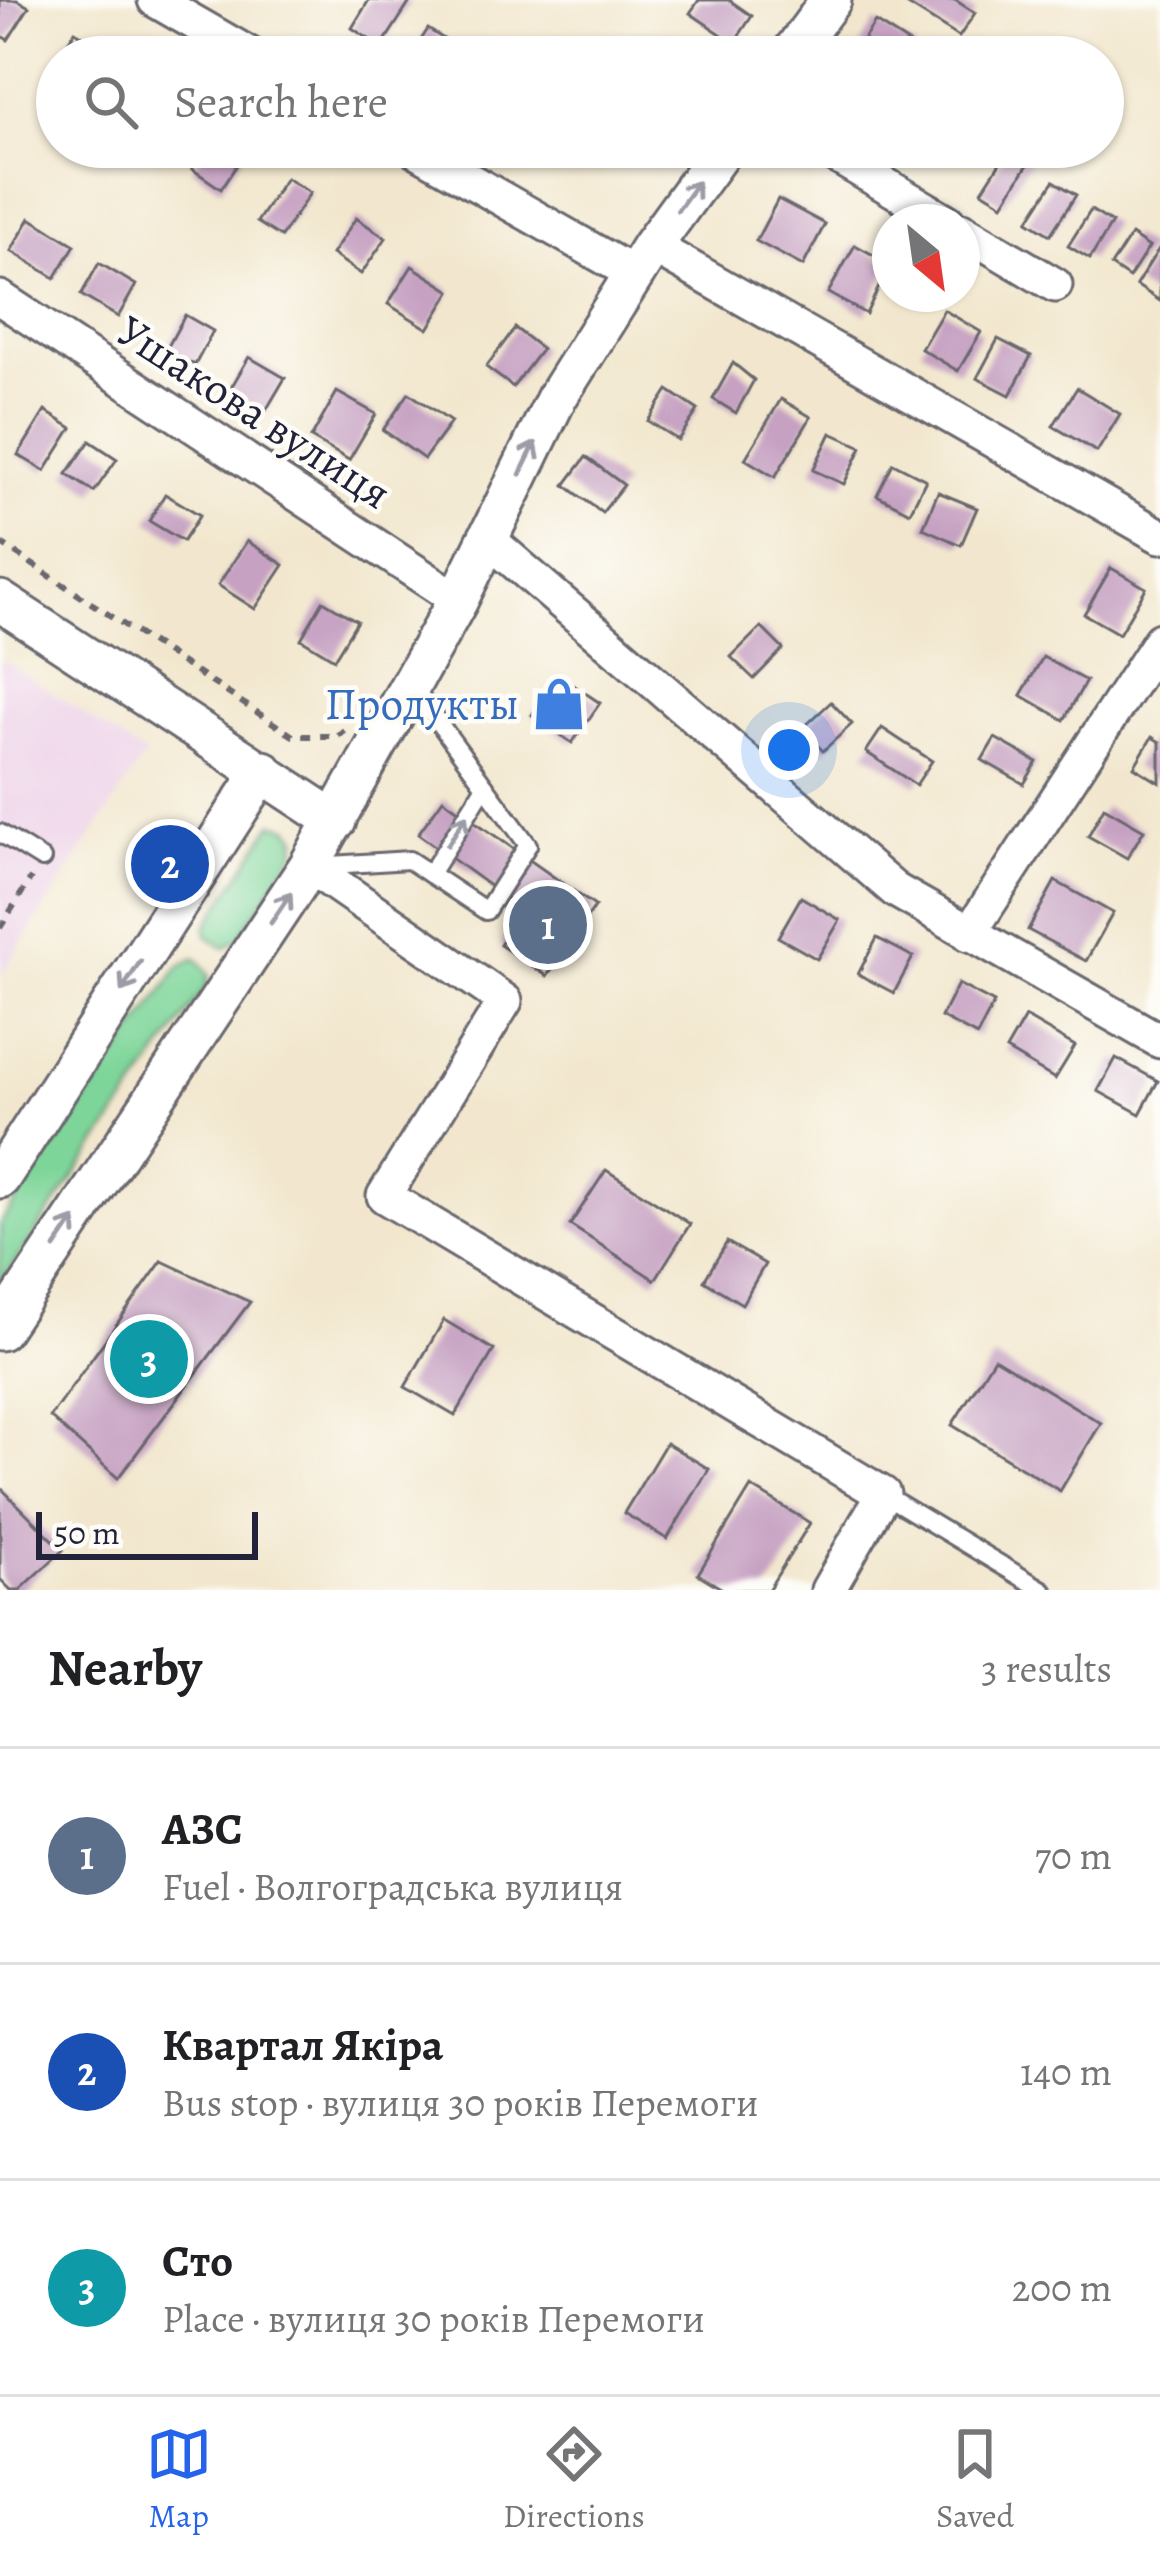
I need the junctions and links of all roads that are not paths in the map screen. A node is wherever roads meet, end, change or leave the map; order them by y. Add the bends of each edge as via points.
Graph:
1 (155, 0) edge
2 (831, 0) edge
3 (218, 36) edge
4 (804, 36) edge
5 (454, 168) edge
6 (709, 168) edge
7 (857, 168) edge
8 (918, 204) edge
9 (980, 241) edge
10 (643, 260) junction
11 (1054, 285) dead end
12 (0, 298) edge
13 (1160, 536) edge
14 (488, 539) junction
15 (458, 600) junction
16 (0, 601) edge
17 (1160, 640) edge
18 (411, 686) junction
19 (263, 771) junction
20 (485, 786) junction
21 (336, 821) junction
22 (0, 832) edge
23 (42, 860) road end
24 (309, 866) junction
25 (430, 874) junction
26 (969, 934) junction
27 (1160, 1041) edge
28 (0, 1178) edge
29 (0, 1330) edge
30 (883, 1494) junction
31 (828, 1590) edge
32 (1043, 1590) edge

1 - 3 street
2 - 4 street
5 - 10 street
10 -> 6 street
7 - 8 street
9 - 11 street
10 - 13 street
14 -> 10 street via 557,397
12 - 15 street, Ушакова вулиця
14 - 15 street
14 - 26 street via 895,890
15 - 18 street
16 - 19 street
17 - 26 street
18 - 20 lane
18 - 21 street
19 - 21 street
19 -> 28 street
25 -> 20 lane
20 - 25 lane via 528,844 486,911
21 - 24 street
22 - 23 lane
24 - 25 lane via 409,860
29 -> 24 street
24 - 30 street via 505,1001 384,1196
26 - 27 street
30 - 31 street
30 - 32 lane

